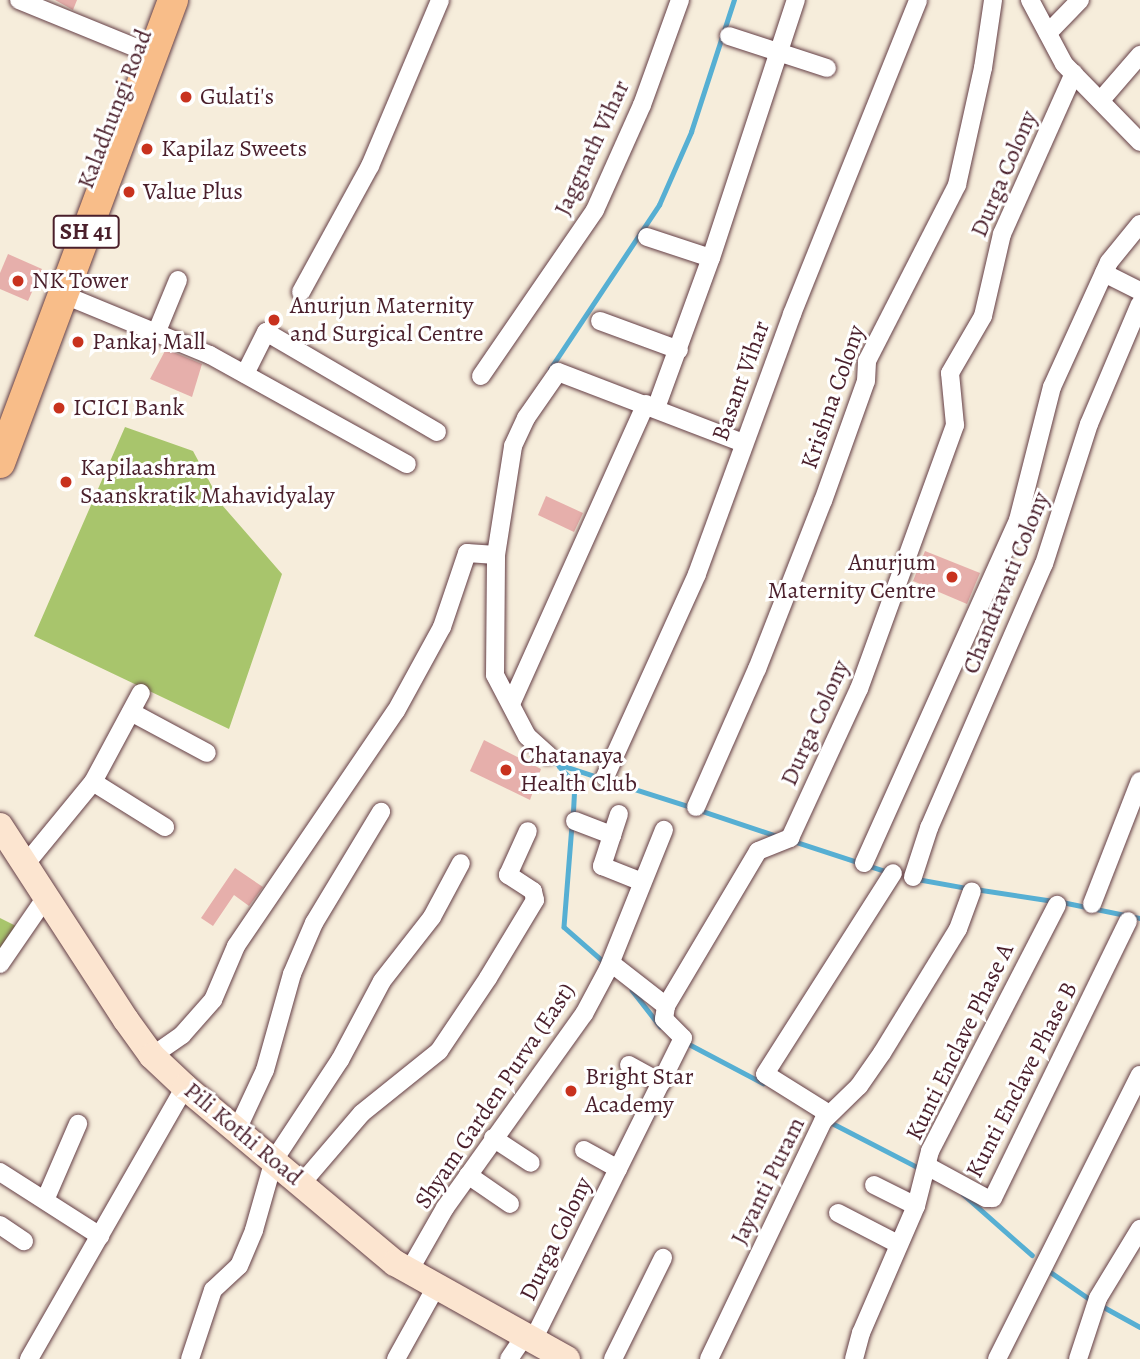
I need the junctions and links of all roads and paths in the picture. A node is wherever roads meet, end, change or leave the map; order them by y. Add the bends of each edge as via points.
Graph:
1 (19, 0) edge
2 (156, 0) edge
3 (173, 0) edge
4 (440, 0) edge
5 (680, 0) edge
6 (796, 0) edge
7 (918, 0) edge
8 (993, 0) edge
9 (1030, 0) edge
10 (1080, 0) edge
11 (1048, 33) junction
12 (729, 36) dead end
13 (146, 52) junction
14 (777, 53) junction
15 (1140, 55) edge
16 (827, 68) dead end
17 (1074, 73) junction
18 (1101, 100) junction
19 (1140, 142) edge
20 (1140, 224) edge
21 (647, 237) dead end
22 (711, 258) junction
23 (1104, 273) junction
24 (178, 280) dead end
25 (60, 283) junction
26 (1140, 291) edge
27 (301, 292) dead end
28 (1140, 304) edge
29 (600, 321) dead end
30 (157, 331) junction
31 (679, 351) junction
32 (245, 374) junction
33 (481, 376) dead end
34 (651, 406) junction
35 (0, 414) edge
36 (437, 432) dead end
37 (743, 443) junction
38 (1, 456) edge
39 (407, 464) dead end
40 (496, 555) junction
41 (141, 693) dead end
42 (511, 704) junction
43 (131, 712) junction
44 (207, 753) dead end
45 (548, 755) dead end
46 (605, 777) dead end
47 (1140, 781) edge
48 (93, 782) junction
49 (696, 807) dead end
50 (381, 812) dead end
51 (619, 814) dead end
52 (576, 821) dead end
53 (0, 826) edge
54 (165, 827) dead end
55 (664, 830) dead end
56 (527, 831) dead end
57 (612, 835) junction
58 (461, 863) dead end
59 (864, 863) dead end
60 (24, 866) junction
61 (893, 873) dead end
62 (913, 877) dead end
63 (642, 881) junction
64 (972, 891) dead end
65 (46, 897) junction
66 (1092, 904) dead end
67 (1057, 905) dead end
68 (1128, 921) dead end
69 (611, 962) junction
70 (0, 964) edge
71 (666, 1006) junction
72 (152, 1055) junction
73 (629, 1065) dead end
74 (1140, 1075) edge
75 (661, 1083) junction
76 (185, 1087) junction
77 (829, 1114) junction
78 (78, 1124) dead end
79 (237, 1130) junction
80 (493, 1138) junction
81 (584, 1150) dead end
82 (274, 1160) junction
83 (531, 1163) dead end
84 (927, 1166) junction
85 (618, 1169) junction
86 (0, 1172) edge
87 (468, 1175) junction
88 (302, 1183) junction
89 (874, 1185) dead end
90 (46, 1198) junction
91 (510, 1204) dead end
92 (916, 1206) junction
93 (838, 1213) dead end
94 (0, 1225) edge
95 (1140, 1229) edge
96 (100, 1236) junction
97 (24, 1241) dead end
98 (898, 1244) junction
99 (663, 1258) dead end
100 (409, 1271) junction
101 (437, 1285) junction
102 (530, 1336) junction
103 (29, 1359) edge
104 (190, 1359) edge
105 (396, 1359) edge
106 (509, 1359) edge
107 (567, 1359) edge
108 (612, 1359) edge
109 (709, 1359) edge
110 (854, 1359) edge
111 (997, 1359) edge
112 (1078, 1359) edge

1 - 13 street
2 - 13 main road, Kaladhungi Road / SH 41
3 - 13 main road, Kaladhungi Road / SH 41
4 - 27 street via 370,166
5 - 33 street, Jaggnath Vihar via 642,105 595,210
6 - 14 street
7 - 37 street, Basant Vihar via 873,103
8 - 49 street, Krishna Colony via 957,185 867,361 866,382 823,501
9 - 11 street
10 - 11 street
11 - 17 street
12 - 14 street
13 - 25 main road, Kaladhungi Road / SH 41
14 - 16 street
14 - 22 street
15 - 18 street
17 - 18 street
17 - 71 street, Durga Colony via 1002,234 983,316 950,373 955,425 859,689 790,838 758,851
18 - 19 street
20 - 23 street
21 - 22 street
22 - 31 street
23 - 26 street
23 - 59 street via 1052,387 1018,520
24 - 30 street
25 - 30 street
25 - 35 main road, Kaladhungi Road / SH 41
25 - 38 main road, Kaladhungi Road / SH 41
28 - 62 street, Chandravati Colony via 1102,388 1044,564 929,828
29 - 31 street
30 - 32 street
31 - 34 street
32 - 36 street via 267,331
32 - 39 street
34 - 37 street
34 - 40 street via 558,372 513,446
34 - 42 street
37 - 46 street, Basant Vihar via 697,574
40 - 42 street via 495,675
40 - 72 street via 467,553 442,627 396,711 236,946 213,1000 182,1035
41 - 43 street
42 - 45 street via 527,736
43 - 44 street
43 - 48 street
47 - 66 street
48 - 54 street
48 - 60 street
50 - 79 street via 314,923 292,974 265,1070
51 - 57 street
52 - 57 street
53 - 60 street, Pili Kothi Road
55 - 63 street, Shyam Garden Purva (East)
56 - 88 street via 508,875 533,891 535,900 488,978 439,1051 362,1113
57 - 63 street via 602,866
58 - 82 street via 432,917 382,981 340,1060
60 - 65 street, Pili Kothi Road
61 - 77 street via 765,1074
63 - 69 street, Shyam Garden Purva (East)
64 - 77 street, Jayanti Puram via 958,929 882,1053 859,1086
65 - 70 street
65 - 72 street, Pili Kothi Road
67 - 84 street, Kunti Enclave Phase A
68 - 84 street, Kunti Enclave Phase B via 993,1198
69 - 71 street
69 - 80 street, Shyam Garden Purva (East) via 584,1014
71 - 75 street, Durga Colony via 664,1019 683,1038
72 - 76 street, Pili Kothi Road
73 - 75 street
74 - 111 street
75 - 85 street, Durga Colony
76 - 79 street, Pili Kothi Road
76 - 96 street
77 - 109 street, Jayanti Puram
78 - 90 street
79 - 82 street, Pili Kothi Road
80 - 83 street
80 - 87 street, Shyam Garden Purva (East)
81 - 85 street
82 - 88 street, Pili Kothi Road
82 - 104 street via 239,1266 213,1290
84 - 92 street, Kunti Enclave Phase A
85 - 102 street, Durga Colony
86 - 90 street
87 - 91 street
87 - 100 street, Shyam Garden Purva (East)
88 - 100 street, Pili Kothi Road
89 - 92 street
90 - 96 street
92 - 98 street, Kunti Enclave Phase A
93 - 98 street
94 - 97 street
95 - 112 street via 1098,1298
96 - 103 street
98 - 110 street, Kunti Enclave Phase A
99 - 108 street
100 - 101 street, Pili Kothi Road
101 - 102 street, Pili Kothi Road
101 - 105 street
102 - 106 street, Durga Colony
102 - 107 street, Pili Kothi Road

